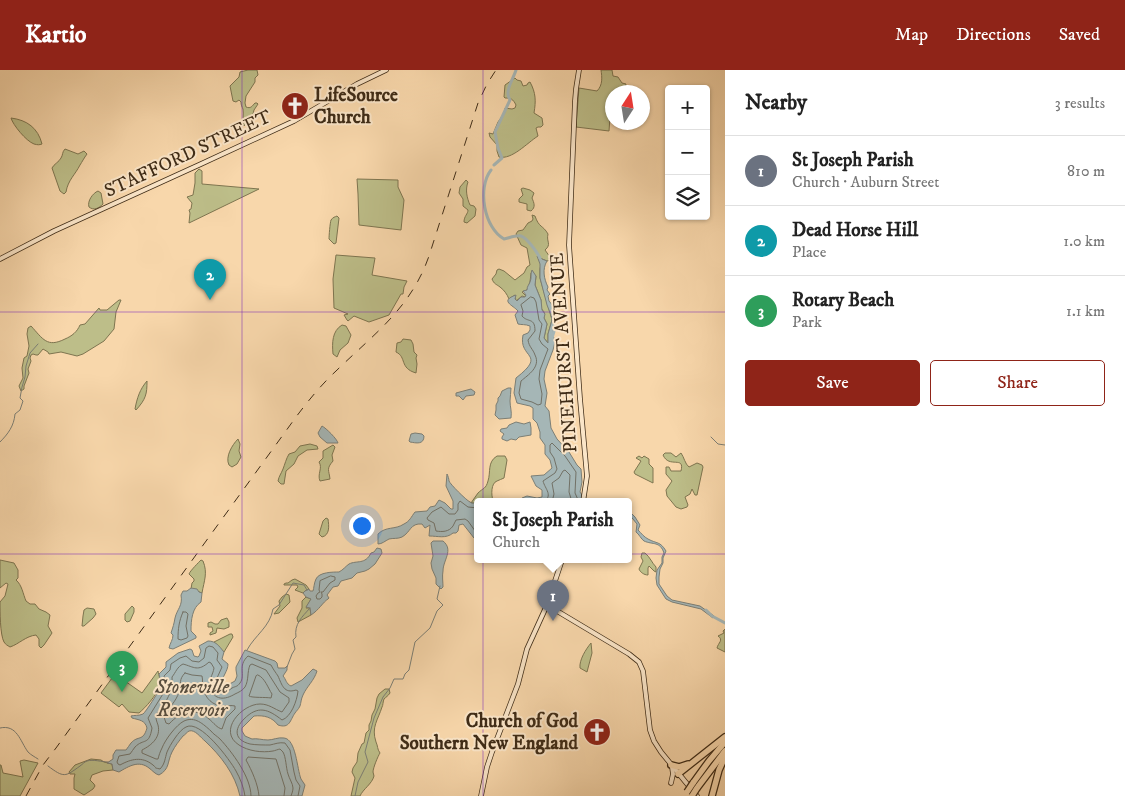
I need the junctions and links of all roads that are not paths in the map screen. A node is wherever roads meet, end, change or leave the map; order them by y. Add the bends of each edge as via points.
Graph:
1 (386, 70) edge
2 (579, 70) edge
3 (0, 260) edge
4 (584, 498) edge
5 (561, 563) edge
6 (547, 606) junction
7 (725, 737) edge
8 (725, 742) edge
9 (725, 751) edge
10 (725, 757) edge
11 (696, 760) junction
12 (671, 765) junction
13 (678, 774) junction
14 (671, 783) dead end
15 (695, 786) junction
16 (688, 795) edge
17 (481, 796) edge
18 (697, 796) edge
19 (710, 796) edge

1 - 3 main road, STAFFORD STREET via 294,121 56,230
2 - 4 main road, PINEHURST AVENUE via 572,106 569,245 587,481
5 - 6 main road
6 - 12 main road via 639,662 644,676 650,733
6 - 17 main road via 526,649 518,684 487,767
7 - 11 highway
8 - 15 highway via 709,761
9 - 15 highway
10 - 19 highway
11 - 12 highway via 682,767
11 - 13 highway
12 - 13 main road
12 - 14 main road
13 - 18 main road
15 - 16 highway, bridge

